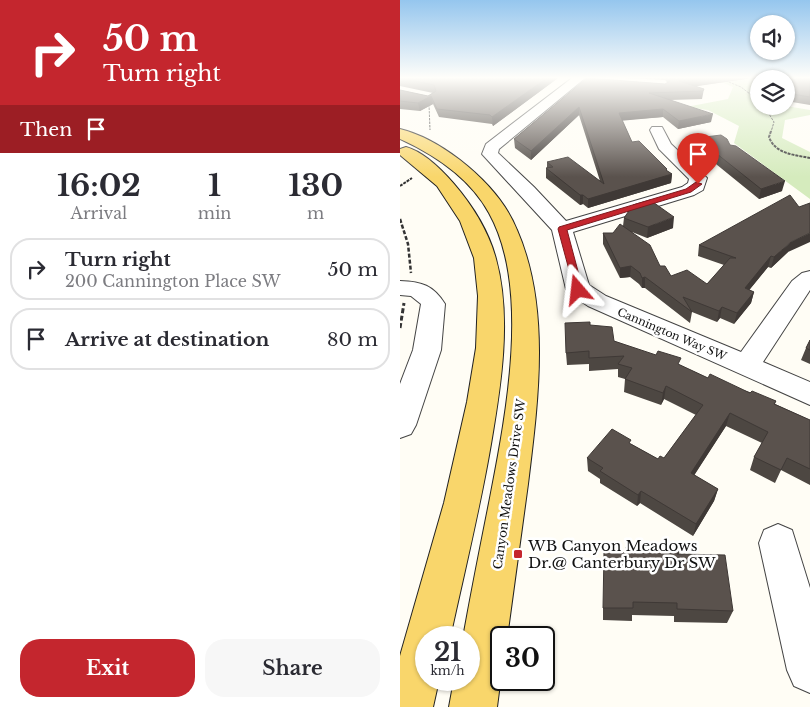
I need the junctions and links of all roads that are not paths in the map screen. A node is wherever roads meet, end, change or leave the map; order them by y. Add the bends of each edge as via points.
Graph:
1 (540, 111) edge
2 (657, 130) dead end
3 (400, 133) edge
4 (400, 149) edge
5 (562, 229) junction
6 (810, 278) edge
7 (405, 287) edge
8 (746, 366) junction
9 (810, 394) edge
10 (400, 425) edge
11 (778, 543) dead end
12 (431, 626) edge
13 (810, 670) edge
14 (415, 687) edge
15 (410, 707) edge
16 (473, 707) edge

1 - 5 street, Cannington Way SW via 490,150 491,156
2 - 5 street via 664,146 698,178 697,186
3 - 16 main road, Canyon Meadows Drive SW via 436,150 458,166 493,204 507,228 522,286 522,404
4 - 12 main road via 426,165 459,200 484,252 490,287 491,334 486,393 460,516
5 - 8 street, Cannington Way SW via 576,287 582,293
6 - 8 street via 800,286
7 - 10 street via 417,289 433,304 427,350
8 - 9 street, Cannington Way SW
11 - 13 street
14 - 15 main road

